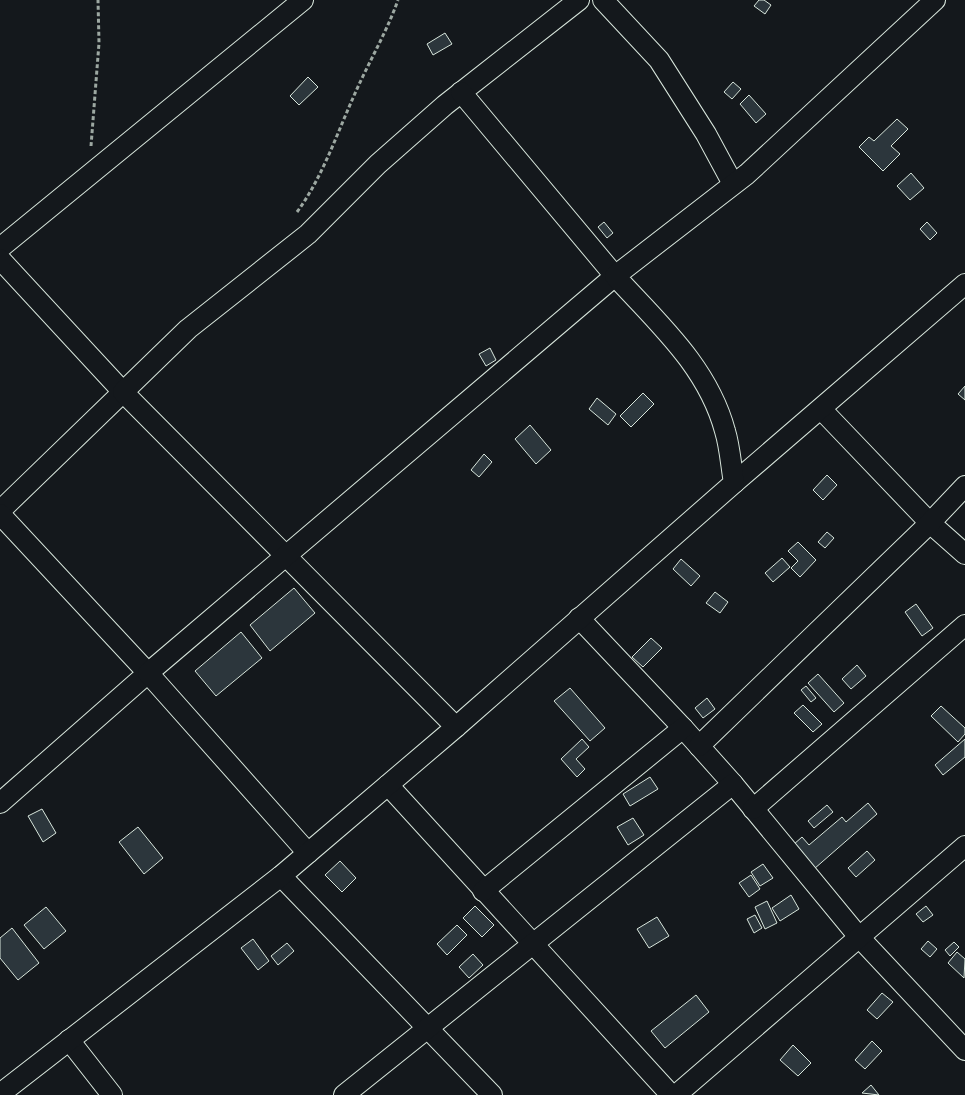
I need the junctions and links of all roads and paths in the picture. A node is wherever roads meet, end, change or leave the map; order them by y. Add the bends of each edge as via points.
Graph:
1 (98, 0) edge
2 (303, 0) edge
3 (398, 0) edge
4 (579, 0) edge
5 (603, 0) edge
6 (935, 0) edge
7 (461, 92) junction
8 (88, 175) junction
9 (733, 184) junction
10 (295, 215) dead end
11 (0, 248) edge
12 (0, 259) edge
13 (615, 276) junction
14 (965, 284) edge
15 (123, 392) junction
16 (821, 409) junction
17 (734, 484) junction
18 (965, 486) edge
19 (0, 512) edge
20 (930, 524) junction
21 (965, 554) edge
22 (286, 556) junction
23 (579, 618) junction
24 (965, 625) edge
25 (148, 673) junction
26 (456, 727) junction
27 (683, 728) junction
28 (699, 746) junction
29 (733, 784) junction
30 (388, 785) junction
31 (0, 803) edge
32 (753, 809) junction
33 (965, 846) edge
34 (308, 853) junction
35 (280, 876) junction
36 (483, 891) junction
37 (859, 937) junction
38 (532, 945) junction
39 (427, 1026) junction
40 (69, 1040) junction
41 (965, 1050) edge
42 (0, 1094) edge
43 (112, 1095) edge
44 (344, 1095) edge
45 (492, 1095) edge
46 (671, 1095) edge
47 (676, 1095) edge

1 - 8 path via 100,43
2 - 8 street
3 - 10 path via 328,156
4 - 7 street
5 - 9 street via 664,67
6 - 9 street
7 - 13 street
7 - 15 street via 378,164 308,234 266,264 188,329
8 - 11 street
9 - 13 street
12 - 15 street
13 - 17 street via 683,350 709,390 725,430
13 - 22 street
14 - 16 street
15 - 19 street
15 - 22 street
16 - 17 street
16 - 20 street
17 - 23 street
18 - 20 street
19 - 25 street
20 - 21 street
20 - 28 street
22 - 25 street
22 - 26 street
23 - 26 street
23 - 27 street
24 - 32 street
25 - 31 street
25 - 34 street
26 - 30 street
27 - 28 street
27 - 36 street
28 - 29 street
29 - 32 street
29 - 38 street
30 - 34 street
30 - 36 street
32 - 37 street
33 - 37 street
34 - 35 street
35 - 39 street
35 - 40 street
36 - 38 street
37 - 41 street
37 - 47 street
38 - 39 street
38 - 46 street
39 - 44 street
39 - 45 street
40 - 42 street
40 - 43 street

